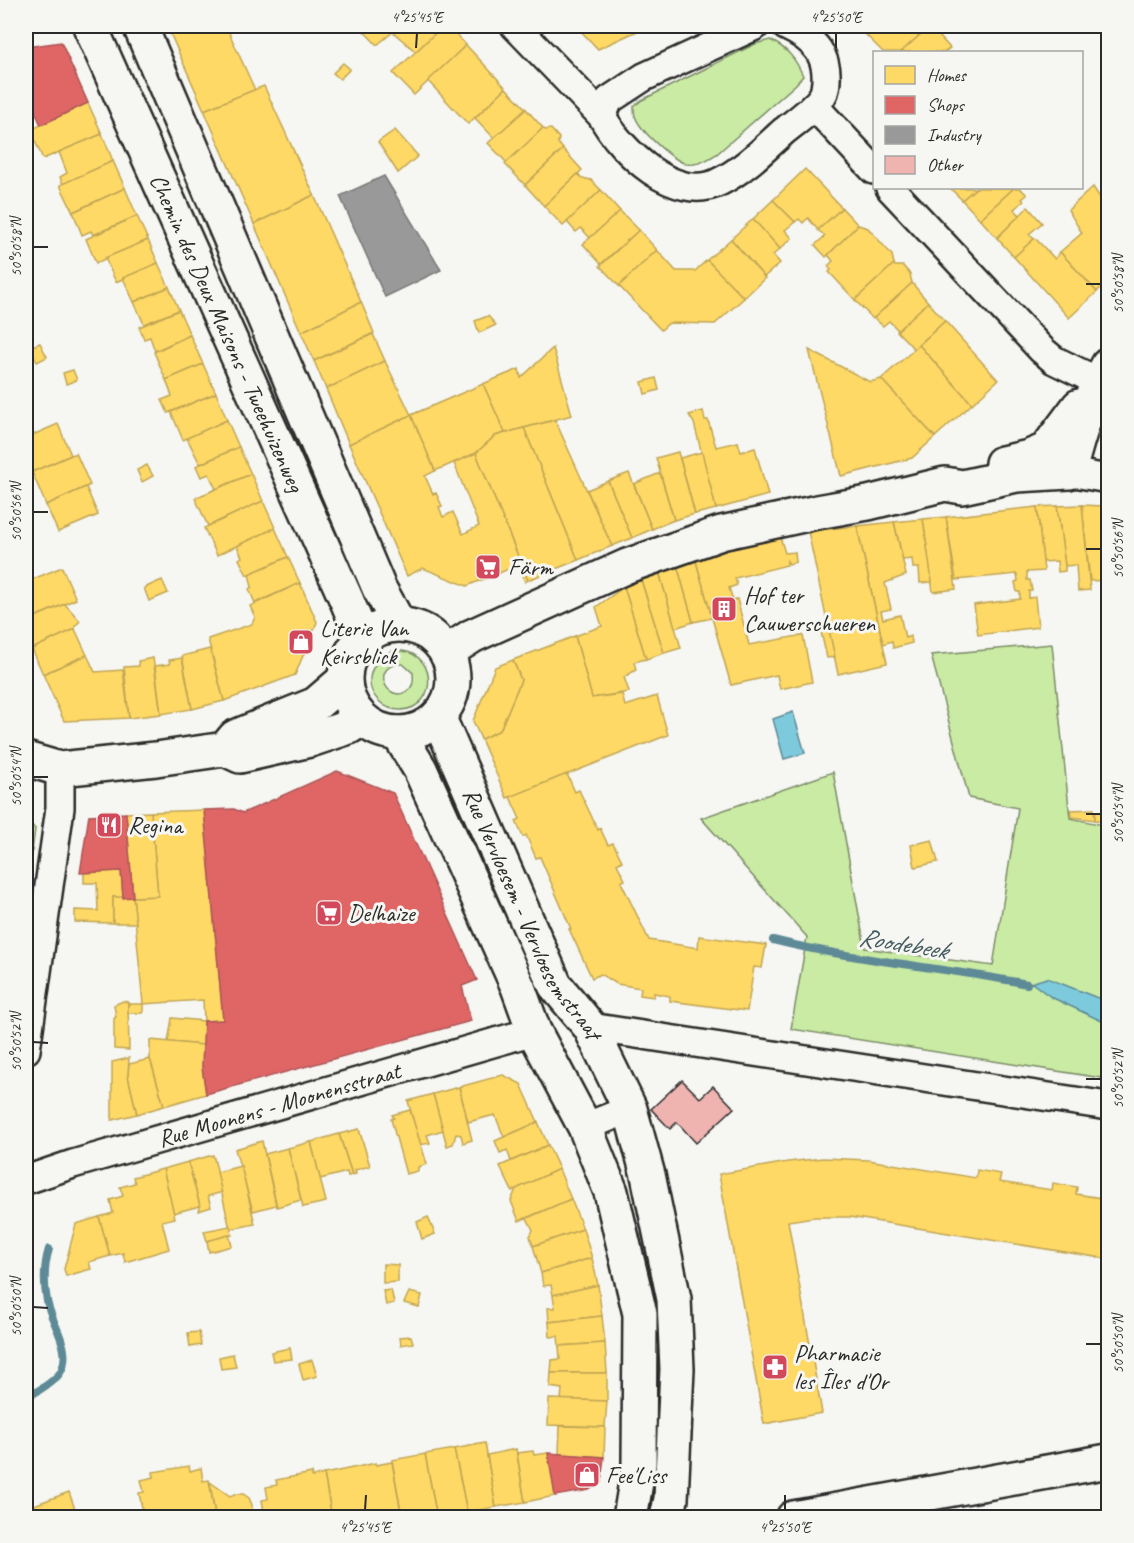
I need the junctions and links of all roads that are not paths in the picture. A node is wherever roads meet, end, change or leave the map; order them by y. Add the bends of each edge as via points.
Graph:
1 (90, 26) edge
2 (140, 26) edge
3 (515, 26) edge
4 (755, 26) edge
5 (786, 26) edge
6 (814, 106) junction
7 (602, 116) junction
8 (873, 169) edge
9 (891, 189) edge
10 (1104, 374) edge
11 (1069, 472) junction
12 (1108, 479) edge
13 (945, 484) junction
14 (399, 624) junction
15 (361, 640) junction
16 (448, 656) junction
17 (345, 680) junction
18 (438, 716) junction
19 (362, 719) junction
20 (398, 733) junction
21 (225, 750) junction
22 (26, 759) edge
23 (60, 769) junction
24 (26, 782) edge
25 (590, 1026) junction
26 (534, 1031) junction
27 (26, 1050) edge
28 (1108, 1106) edge
29 (630, 1110) junction
30 (585, 1126) junction
31 (26, 1180) edge
32 (1108, 1461) edge
33 (630, 1518) edge
34 (668, 1518) edge
35 (792, 1518) edge

1 - 15 street, Chemin des Deux Maisons - Tweehuizenweg
2 - 14 street, Chemin des Deux Maisons - Tweehuizenweg via 379,588
3 - 7 street
4 - 7 street via 644,77 609,100
5 - 6 street via 805,35 821,51 825,92
6 - 7 street via 718,183 693,187 669,181 642,164 609,130
6 - 8 street
9 - 10 street via 1041,350 1054,360
10 - 11 street via 1082,425
10 - 13 street via 1046,450 1029,458 958,473
11 - 12 street
11 - 13 street via 1017,475 962,487
13 - 16 street via 721,533 627,566 472,636
14 - 15 street via 377,629
14 - 16 street via 428,633
15 - 17 street via 349,658
16 - 18 street via 453,683
17 - 19 street via 350,701
17 - 21 street via 316,704 235,737
18 - 20 street via 423,727
18 - 25 street, Rue Vervloesem - Vervloesemstraat via 555,985
19 - 20 street via 379,729
19 - 21 street via 310,740 240,756
20 - 26 street, Rue Vervloesem - Vervloesemstraat via 420,769
21 - 23 street
22 - 23 street
23 - 24 street via 36,782
23 - 27 street via 60,808
25 - 28 street
25 - 29 street, Rue Vervloesem - Vervloesemstraat
26 - 30 street, Rue Vervloesem - Vervloesemstraat
26 - 31 street, Rue Moonens - Moonensstraat
29 - 30 street
29 - 34 street, Rue Vervloesem - Vervloesemstraat via 674,1299 677,1369
30 - 33 street, Rue Vervloesem - Vervloesemstraat via 611,1192 640,1314 639,1464
32 - 35 street

